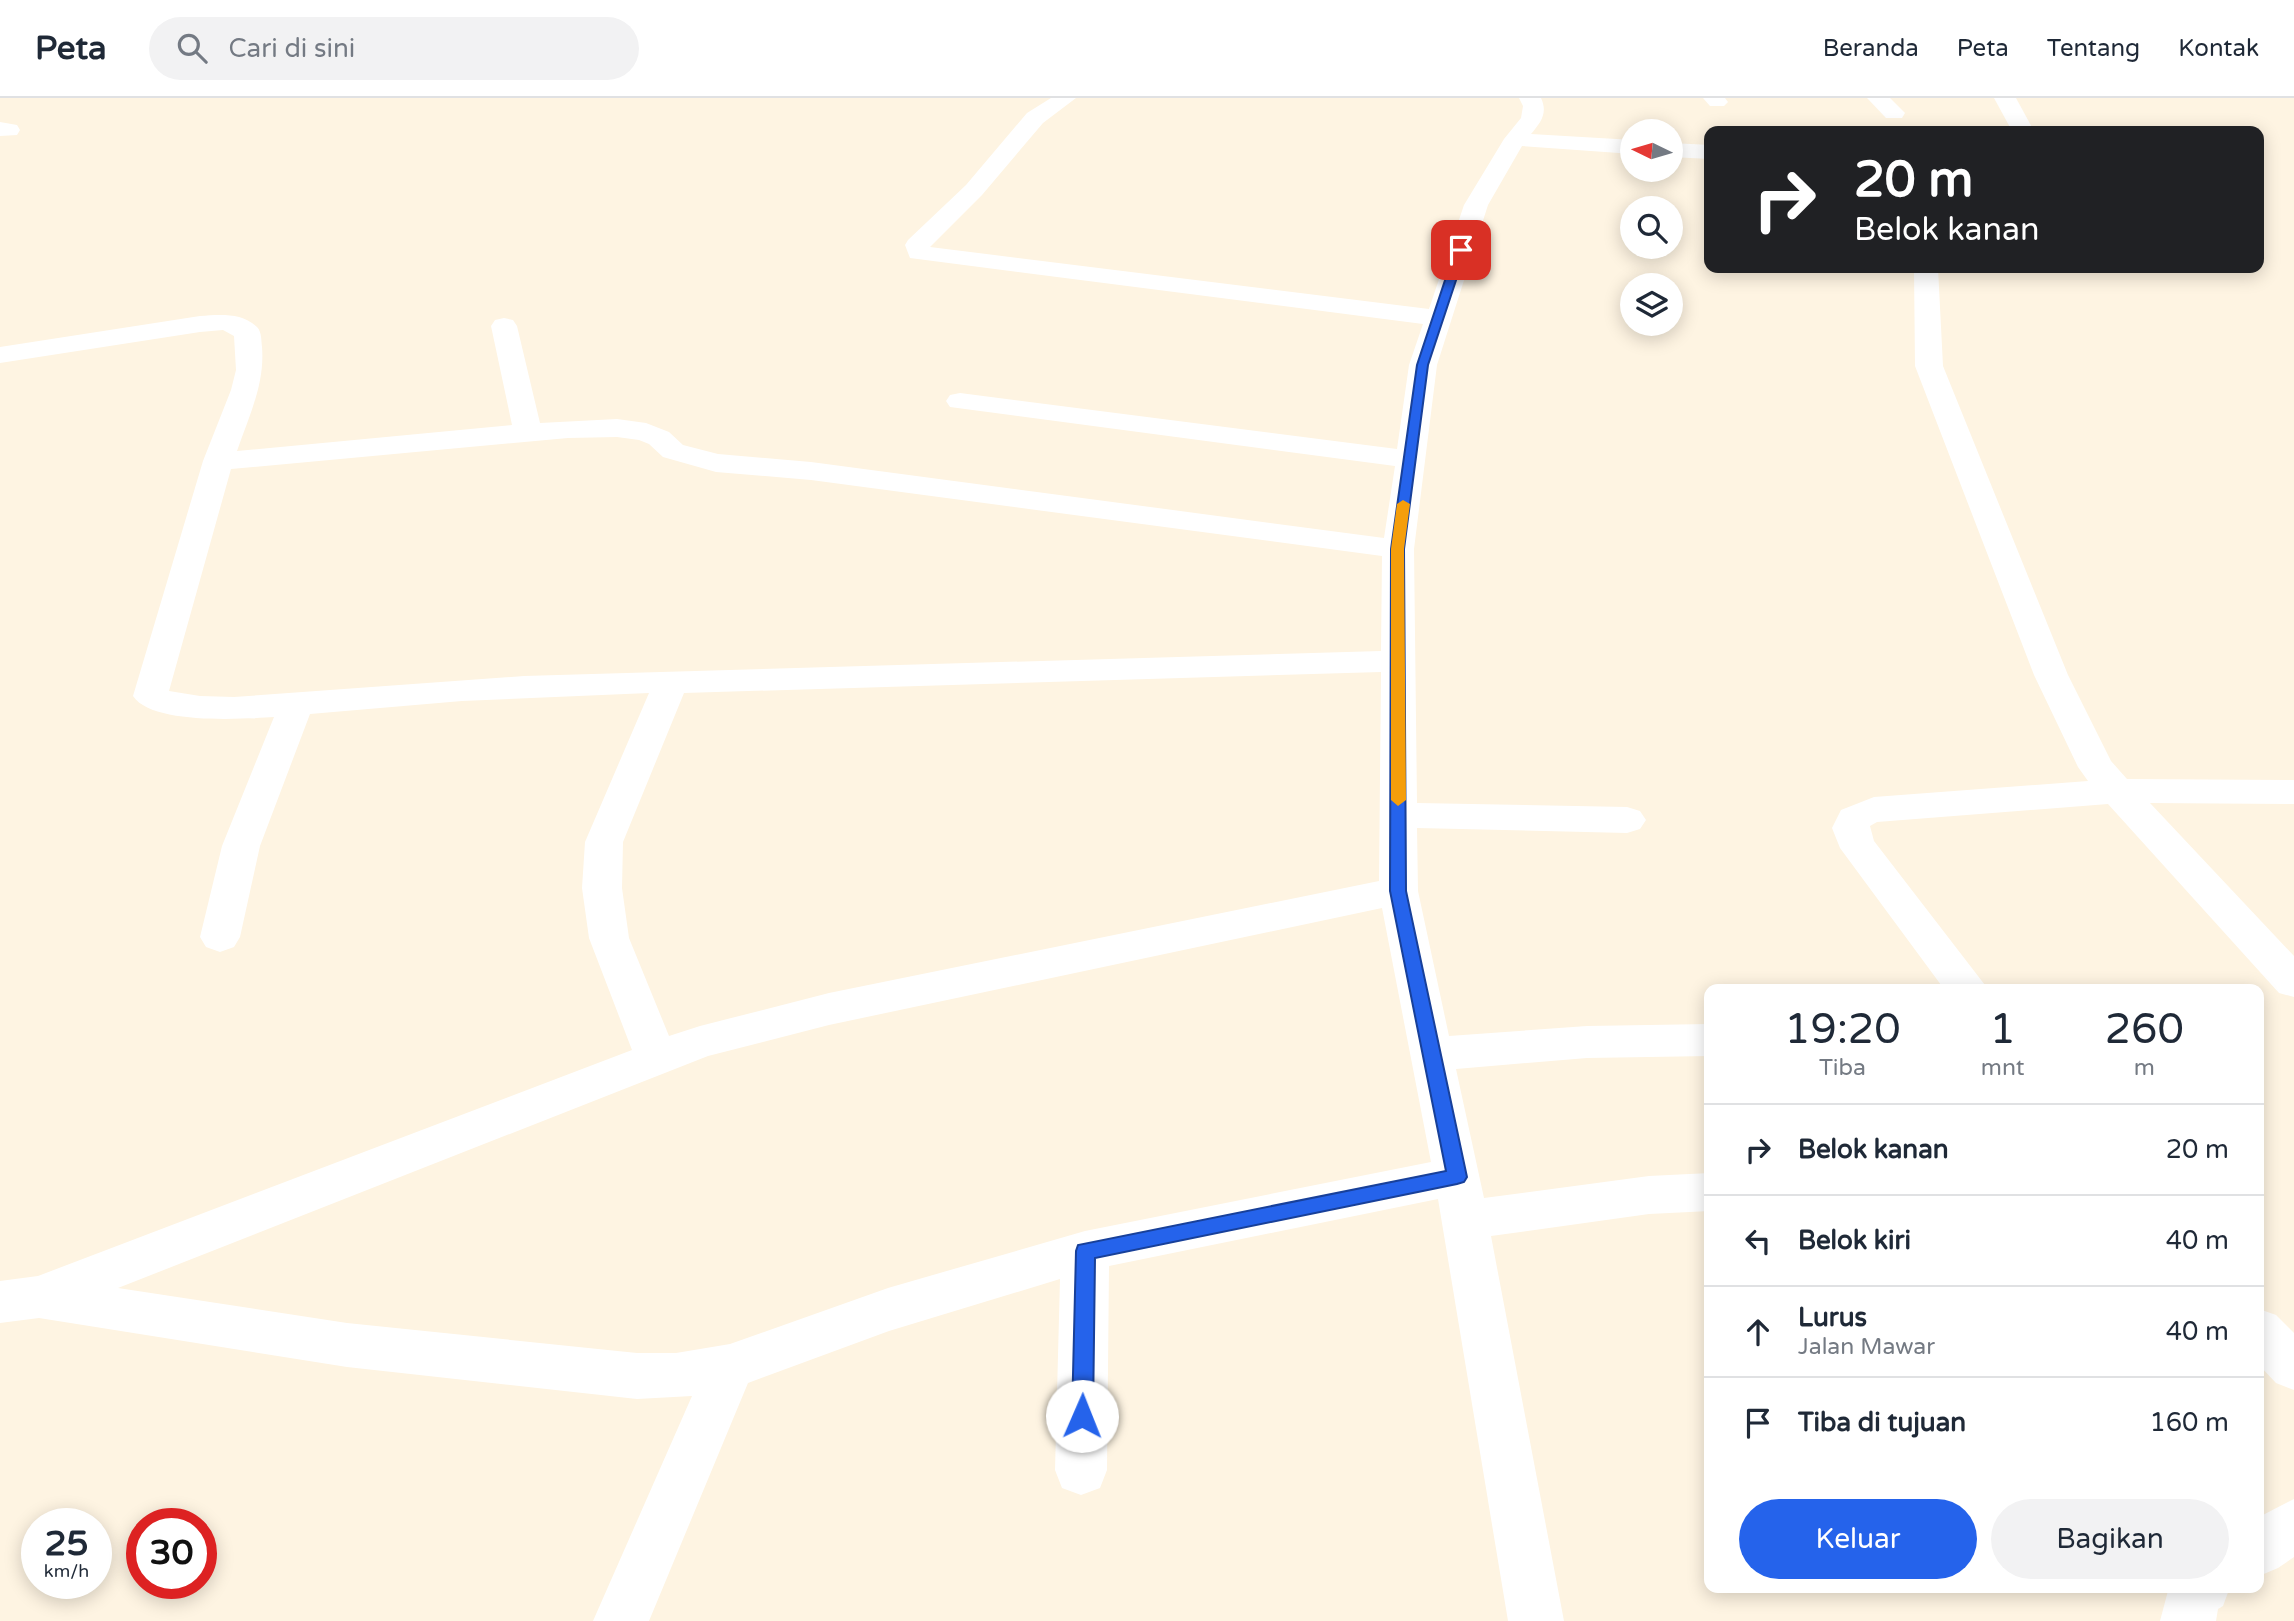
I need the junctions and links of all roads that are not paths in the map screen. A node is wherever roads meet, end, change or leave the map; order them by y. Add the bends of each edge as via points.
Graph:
1 (1065, 98) edge
2 (1530, 98) edge
3 (2005, 98) edge
4 (2020, 126) edge
5 (1515, 139) junction
6 (1620, 146) edge
7 (1684, 151) edge
8 (1704, 152) edge
9 (1926, 273) edge
10 (1438, 318) junction
11 (504, 326) dead end
12 (0, 355) edge
13 (960, 401) dead end
14 (528, 433) junction
15 (1409, 458) junction
16 (218, 461) junction
17 (1398, 549) junction
18 (1398, 662) junction
19 (671, 682) junction
20 (297, 703) junction
21 (2117, 791) junction
22 (2294, 792) edge
23 (1398, 815) junction
24 (1627, 820) dead end
25 (1398, 891) junction
26 (220, 937) dead end
27 (2294, 982) edge
28 (1963, 984) edge
29 (1704, 1040) edge
30 (1432, 1054) junction
31 (657, 1059) junction
32 (1704, 1192) edge
33 (1461, 1198) junction
34 (1085, 1251) junction
35 (20, 1300) edge
36 (2264, 1336) edge
37 (730, 1367) junction
38 (2294, 1367) edge
39 (1081, 1470) dead end
40 (2294, 1525) edge
41 (2264, 1546) edge
42 (2194, 1593) edge
43 (621, 1621) edge
44 (1536, 1621) edge
45 (2188, 1621) edge

1 - 10 street via 1035,118 974,190 917,244 919,253
2 - 5 street via 1532,119
3 - 4 street
5 - 6 street
5 - 10 street via 1476,205
7 - 8 street
9 - 21 street via 1929,366 2051,676 2096,767
10 - 15 street via 1423,365
11 - 14 street
12 - 16 street via 200,324 227,322 239,327 247,332 250,370
13 - 15 street
14 - 16 street
14 - 17 street via 617,428 646,432 673,451 716,463 811,471
15 - 17 street
16 - 20 street via 150,696 164,704 193,708
17 - 18 street
18 - 19 street
18 - 23 street
19 - 20 street
19 - 31 street via 604,842 602,888 609,939
20 - 26 street via 241,846
21 - 22 street
21 - 27 street
21 - 28 street via 1857,814 1850,832 1858,848
23 - 24 street
23 - 25 street
25 - 30 street
25 - 31 street via 830,1009 700,1042
29 - 30 street via 1587,1042
30 - 33 street
31 - 35 street
32 - 33 street
33 - 34 street
33 - 44 street
34 - 37 street via 888,1310
34 - 39 street
35 - 37 street via 347,1345 637,1376 676,1376
36 - 38 street
37 - 43 street
40 - 41 street
42 - 45 street

